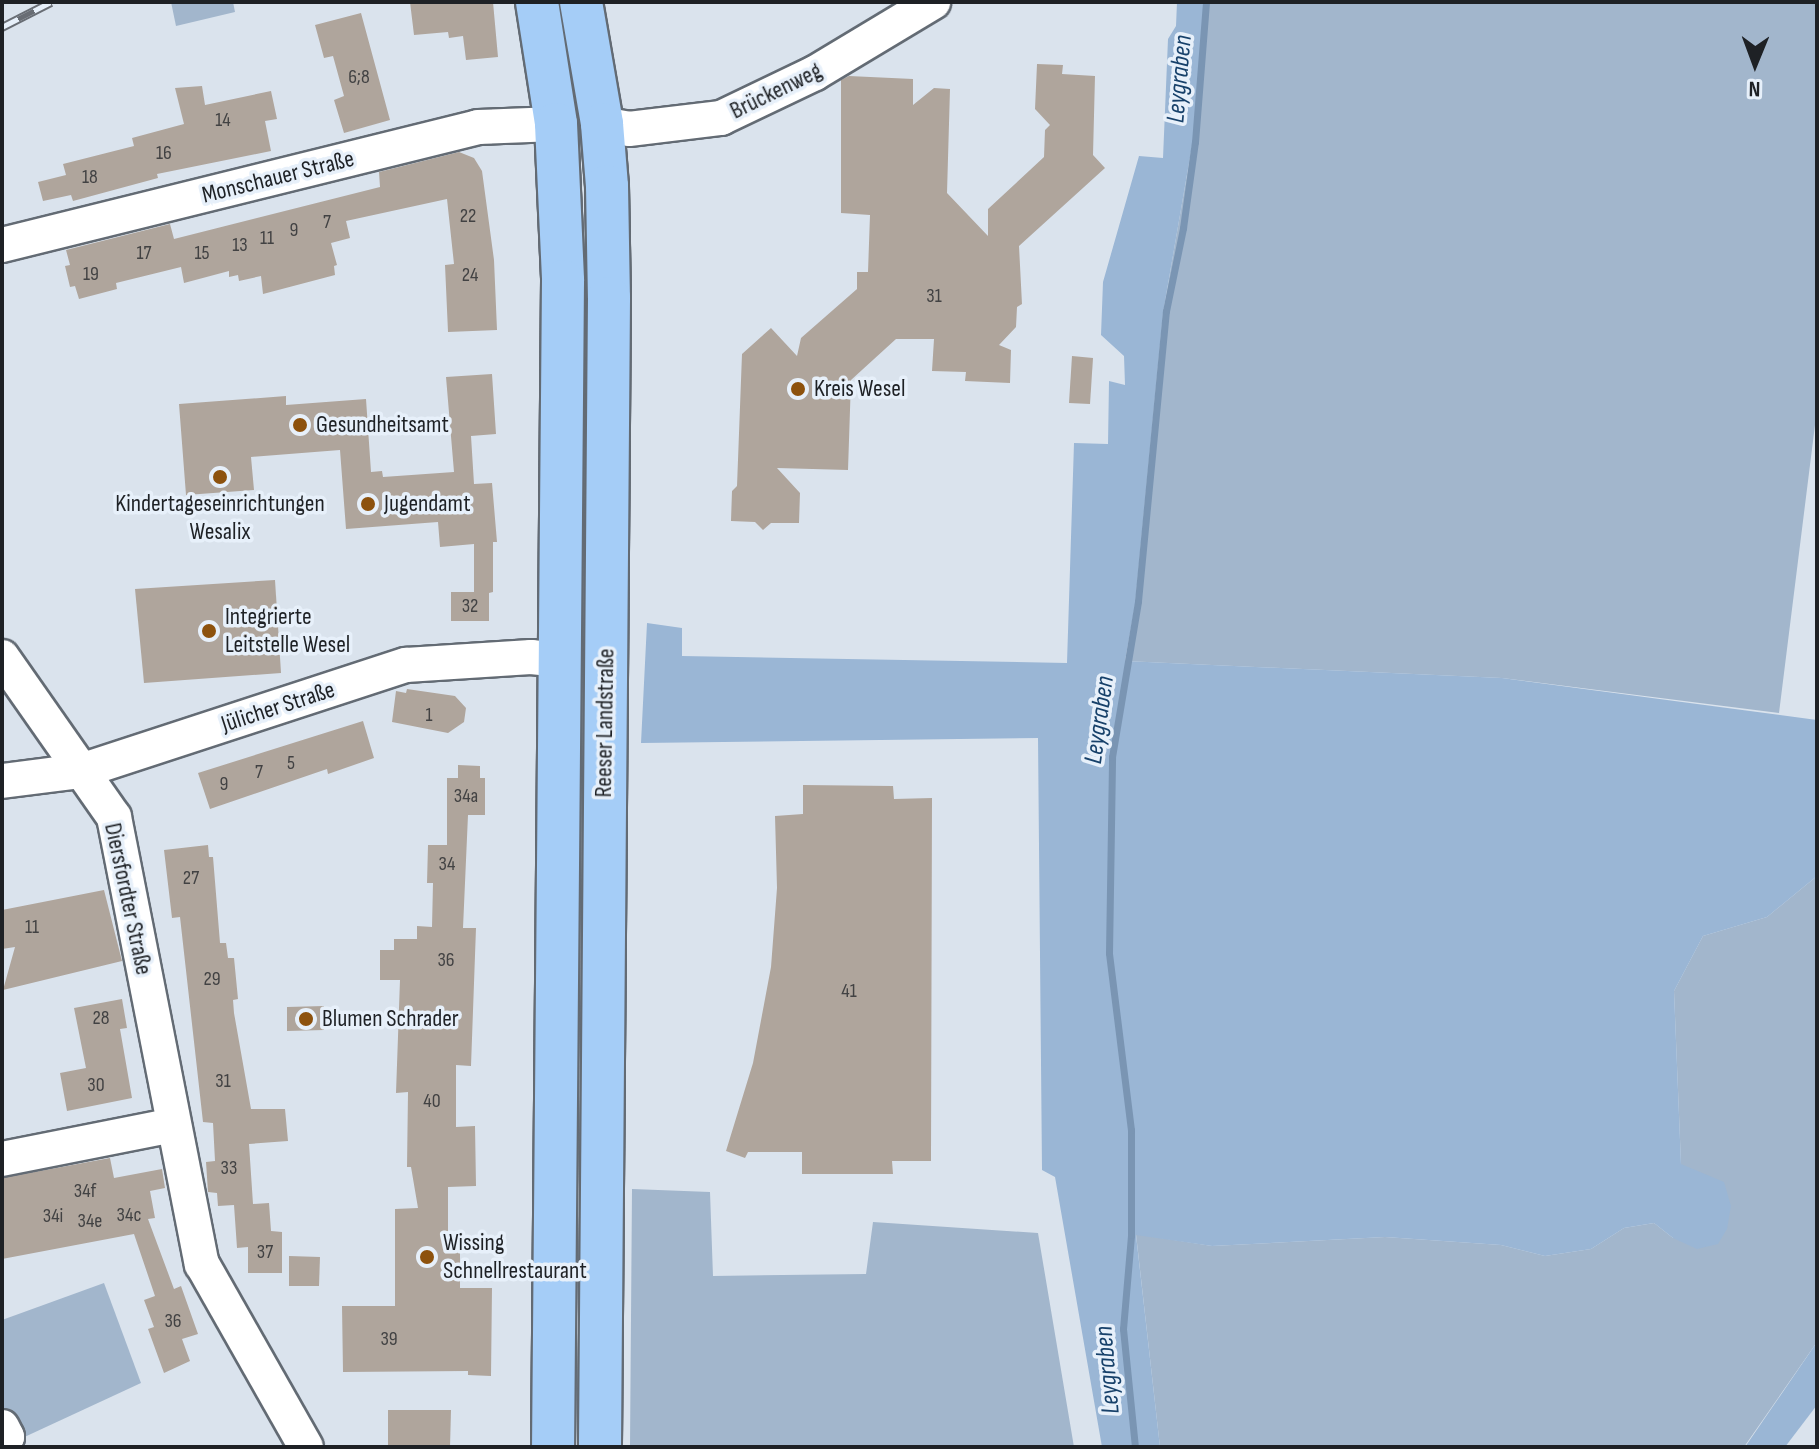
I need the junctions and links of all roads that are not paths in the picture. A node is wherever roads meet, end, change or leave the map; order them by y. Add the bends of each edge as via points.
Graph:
1 (537, 2) edge
2 (581, 2) edge
3 (933, 2) edge
4 (556, 124) junction
5 (602, 124) junction
6 (2, 245) edge
7 (2, 657) edge
8 (559, 660) junction
9 (81, 771) junction
10 (2, 781) edge
11 (173, 1125) junction
12 (2, 1159) edge
13 (306, 1447) edge
14 (553, 1447) edge
15 (600, 1447) edge

1 - 4 main road, Reeser Landstraße
2 - 5 main road, Reeser Landstraße
3 - 5 street, Brückenweg via 815,73 721,118 629,129
4 - 5 main road
4 - 6 street, Monschauer Straße via 478,127
4 - 8 main road, Reeser Landstraße via 563,281
5 - 15 main road, Reeser Landstraße via 609,298
7 - 9 street, Diersfordter Straße
8 - 9 street, Jülicher Straße via 406,665
8 - 14 main road, Reeser Landstraße
9 - 10 street, Jülicher Straße
9 - 11 street, Diersfordter Straße via 114,817
11 - 12 street
11 - 13 street, Diersfordter Straße via 202,1264

